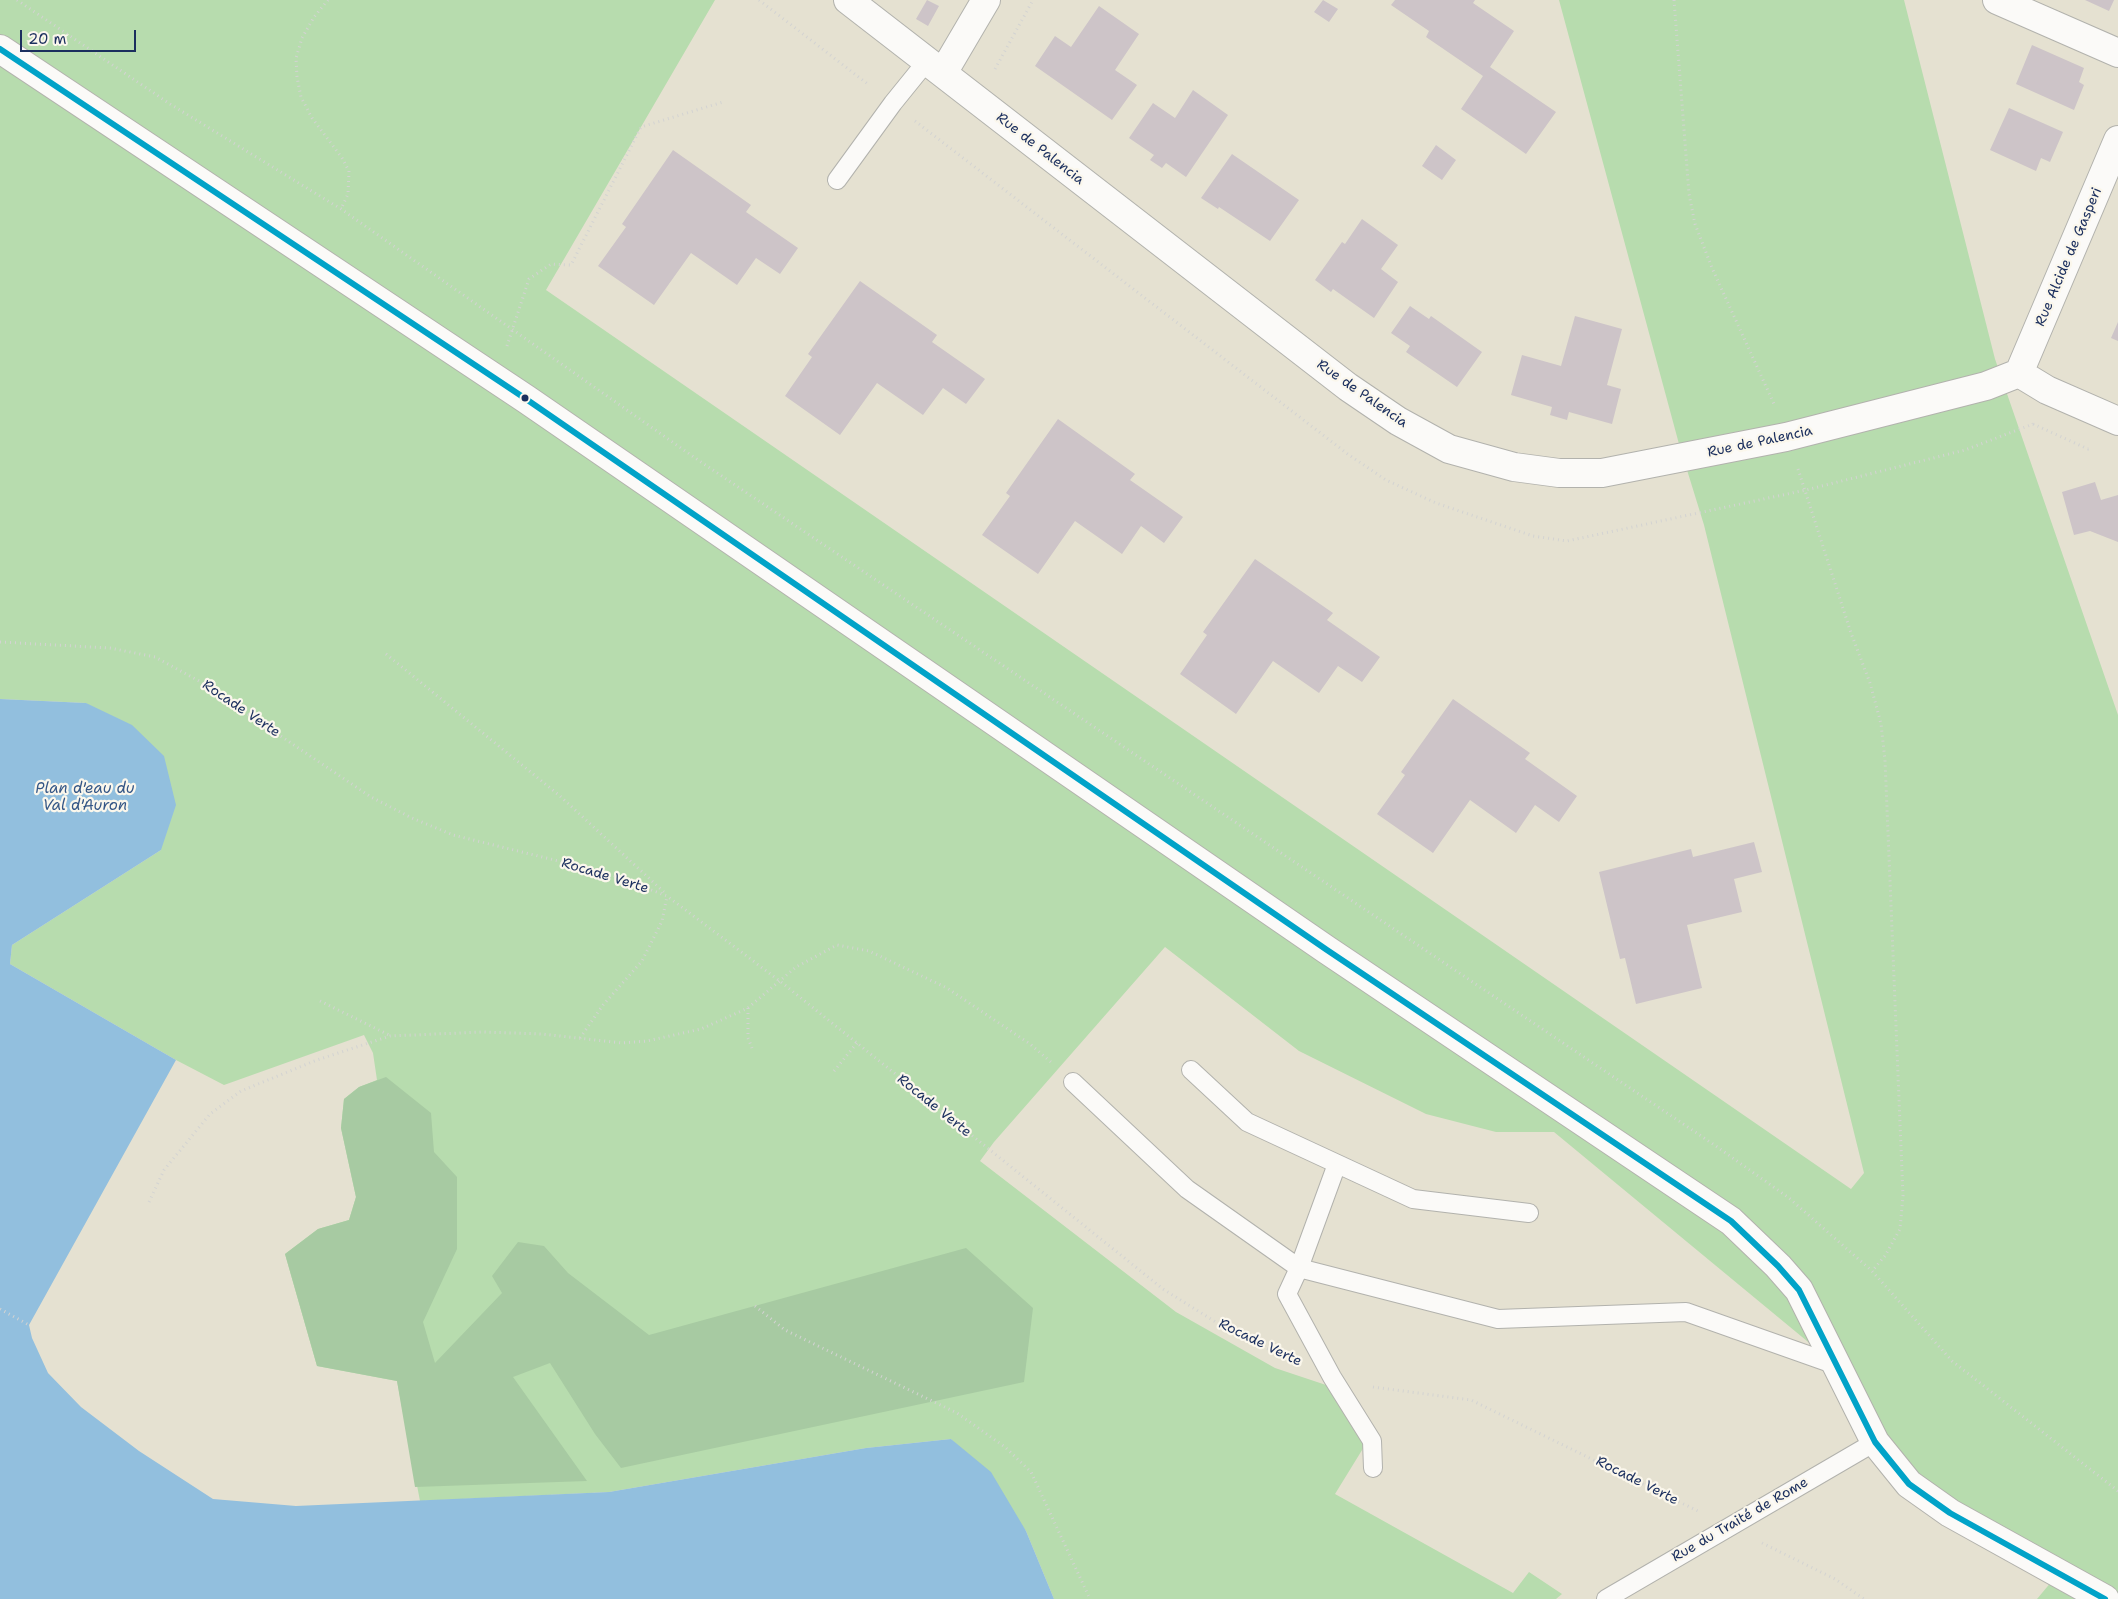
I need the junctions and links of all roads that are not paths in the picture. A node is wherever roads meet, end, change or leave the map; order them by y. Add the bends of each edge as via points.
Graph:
1 (848, 0) edge
2 (986, 0) edge
3 (1997, 0) edge
4 (0, 49) edge
5 (2118, 53) edge
6 (935, 67) junction
7 (2118, 140) edge
8 (837, 180) dead end
9 (2020, 373) junction
10 (2118, 421) edge
11 (1191, 1070) dead end
12 (1073, 1082) road end
13 (1337, 1164) junction
14 (1529, 1213) dead end
15 (1299, 1268) junction
16 (1836, 1366) junction
17 (1875, 1442) junction
18 (1373, 1468) dead end
19 (1606, 1599) edge
20 (2105, 1599) edge

1 - 6 street, Rue de Palencia
2 - 6 street
3 - 5 street
4 - 16 street via 496,379 1326,950 1731,1221 1798,1290
6 - 8 lane via 893,103
6 - 9 street, Rue de Palencia via 1348,387 1398,421 1449,449 1514,467 1602,473 1786,437 1986,386
7 - 9 street, Rue Alcide de Gasperi
9 - 10 street via 2047,390
11 - 13 lane via 1247,1122
12 - 15 lane via 1187,1190
13 - 14 lane via 1413,1199
13 - 15 lane
15 - 16 lane via 1498,1318 1686,1312
15 - 18 lane via 1287,1294 1332,1377 1372,1441
16 - 17 street
17 - 19 lane, Rue du Traité de Rome
17 - 20 street via 1909,1484 1950,1513

